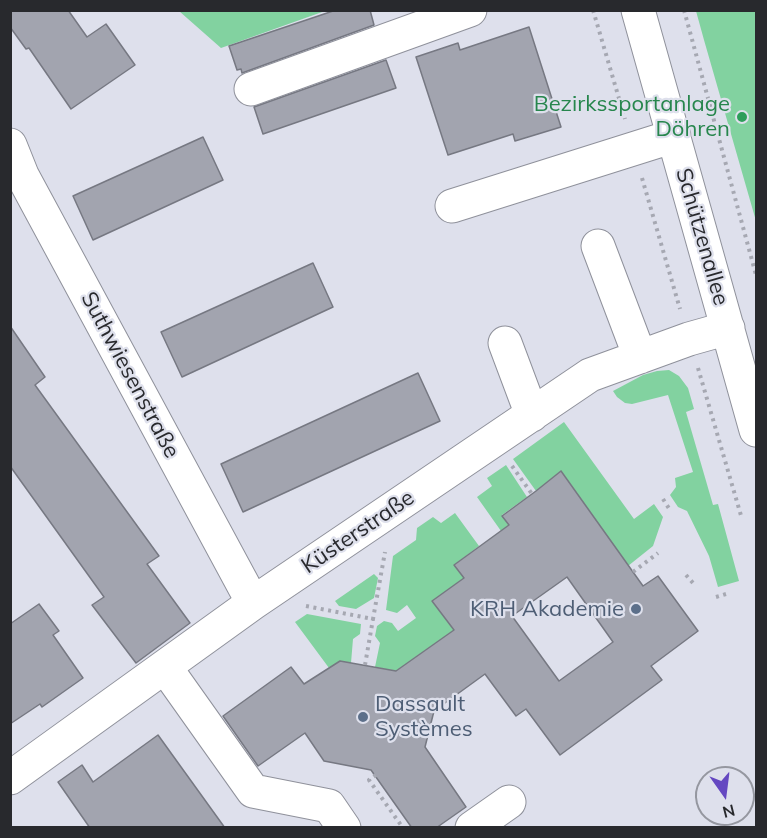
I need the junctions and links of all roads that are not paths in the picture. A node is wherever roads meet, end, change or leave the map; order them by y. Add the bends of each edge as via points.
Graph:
1 (470, 10) edge
2 (638, 10) edge
3 (251, 89) dead end
4 (674, 136) junction
5 (10, 145) edge
6 (452, 206) dead end
7 (598, 246) dead end
8 (728, 328) junction
9 (505, 343) dead end
10 (640, 357) junction
11 (532, 415) junction
12 (756, 430) edge
13 (253, 603) junction
14 (165, 667) junction
15 (10, 778) edge
16 (509, 802) dead end
17 (344, 828) edge
18 (472, 828) edge

1 - 3 street
2 - 4 street, Schützenallee
4 - 6 street
4 - 8 street, Schützenallee
5 - 13 street, Suthwiesenstraße via 21,175
7 - 10 street
8 - 10 street, Küsterstraße
8 - 12 street, Schützenallee
9 - 11 street
10 - 11 street, Küsterstraße via 590,375
11 - 13 street, Küsterstraße
13 - 14 street, Küsterstraße
14 - 15 street, Küsterstraße
14 - 17 street via 253,791 329,806
16 - 18 street

